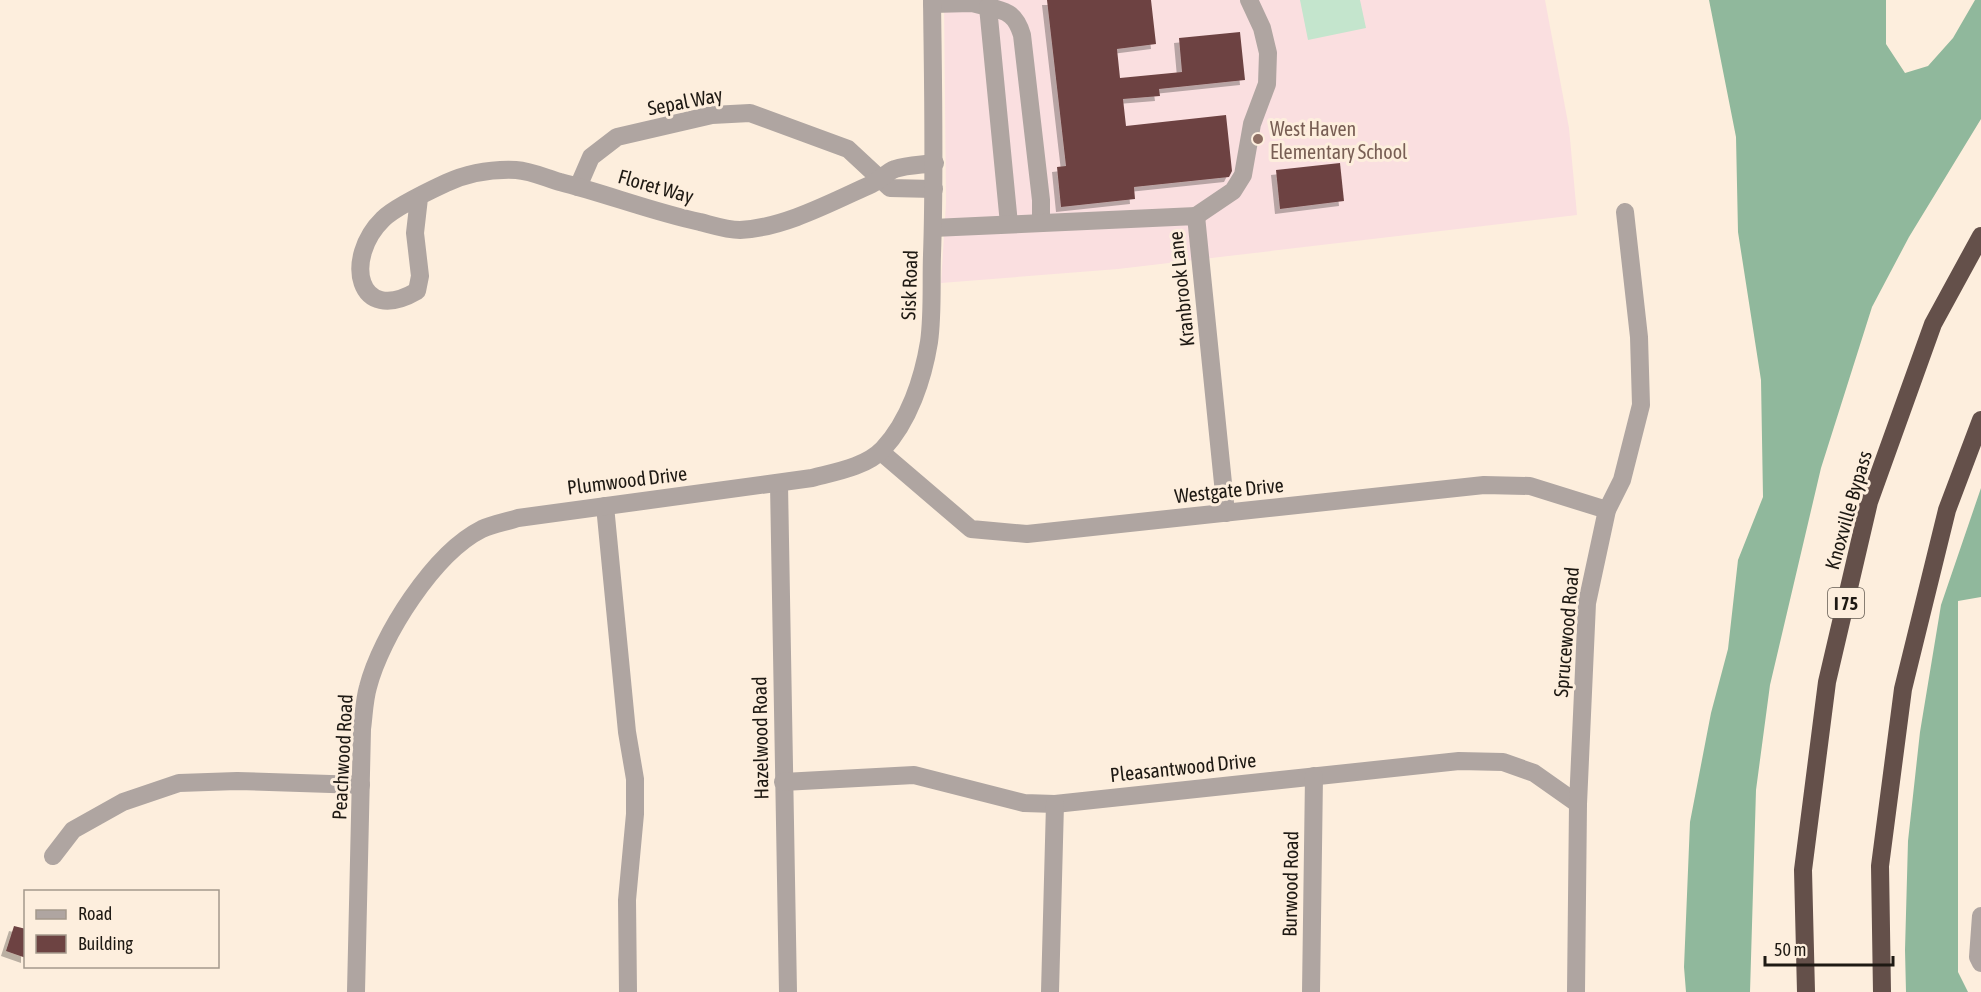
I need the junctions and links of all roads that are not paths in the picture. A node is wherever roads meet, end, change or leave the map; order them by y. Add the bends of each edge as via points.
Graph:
1 (1250, 0) edge
2 (932, 2) edge
3 (988, 7) junction
4 (935, 163) junction
5 (879, 180) junction
6 (578, 187) junction
7 (934, 189) junction
8 (419, 198) junction
9 (1625, 212) dead end
10 (1196, 216) junction
11 (1041, 223) junction
12 (1009, 224) junction
13 (933, 228) junction
14 (1981, 236) edge
15 (1981, 420) edge
16 (881, 452) junction
17 (779, 484) junction
18 (605, 506) junction
19 (1607, 510) junction
20 (1226, 513) junction
21 (482, 530) joint
22 (1314, 776) junction
23 (783, 782) junction
24 (361, 785) junction
25 (1055, 804) junction
26 (1578, 804) junction
27 (52, 856) dead end
28 (1981, 916) edge
29 (1981, 963) edge
30 (356, 992) edge
31 (628, 992) edge
32 (788, 992) edge
33 (1050, 992) edge
34 (1311, 992) edge
35 (1576, 992) edge
36 (1806, 992) edge
37 (1882, 992) edge

1 - 10 street via 1268,53 1267,84 1252,124 1243,175 1233,190
2 - 3 street
2 - 4 street, Sisk Road
3 - 11 street via 1012,15 1022,35
3 - 12 street
4 - 5 street, Floret Way via 893,170
4 - 7 street, Sisk Road
5 - 6 street, Floret Way via 770,225 738,230
5 - 6 street, Sepal Way via 848,149 750,113 712,115 617,137 591,156
5 - 7 street via 890,188
6 - 8 street, Floret Way via 518,170 474,173
7 - 13 street, Sisk Road
8 - 8 street, Floret Way via 383,219 363,248 358,265 361,281 371,296 384,301 402,300 417,291 420,276 415,233
9 - 19 street, Sprucewood Road via 1639,337 1641,405 1622,480
10 - 11 street, Kranbrook Lane
10 - 20 street, Kranbrook Lane
11 - 12 street, Kranbrook Lane
12 - 13 street, Kranbrook Lane
13 - 16 street, Sisk Road via 929,340 922,375 910,407
14 - 36 highway, Knoxville Bypass / I 75 via 1933,324 1869,502 1827,682 1803,870
15 - 37 highway via 1947,510 1903,689 1880,866
16 - 17 street, Sisk Road via 849,469
16 - 20 street, Westgate Drive via 971,529 1027,534
17 - 18 street, Plumwood Drive
17 - 23 street, Hazelwood Road
18 - 21 street, Plumwood Drive via 518,518
18 - 31 street via 635,779 627,900
19 - 20 street, Westgate Drive via 1530,486 1484,485
19 - 26 street, Sprucewood Road via 1587,603
21 - 24 street, Peachwood Road via 429,575 384,646 368,687
22 - 25 street, Pleasantwood Drive
22 - 26 street, Pleasantwood Drive via 1458,761 1503,762 1534,773
22 - 34 street, Burwood Road
23 - 25 street, Pleasantwood Drive via 914,775 1024,803
23 - 32 street, Hazelwood Road
24 - 27 street via 179,783 123,802 73,830
24 - 30 street, Peachwood Road
25 - 33 street
26 - 35 street, Sprucewood Road
28 - 29 street

